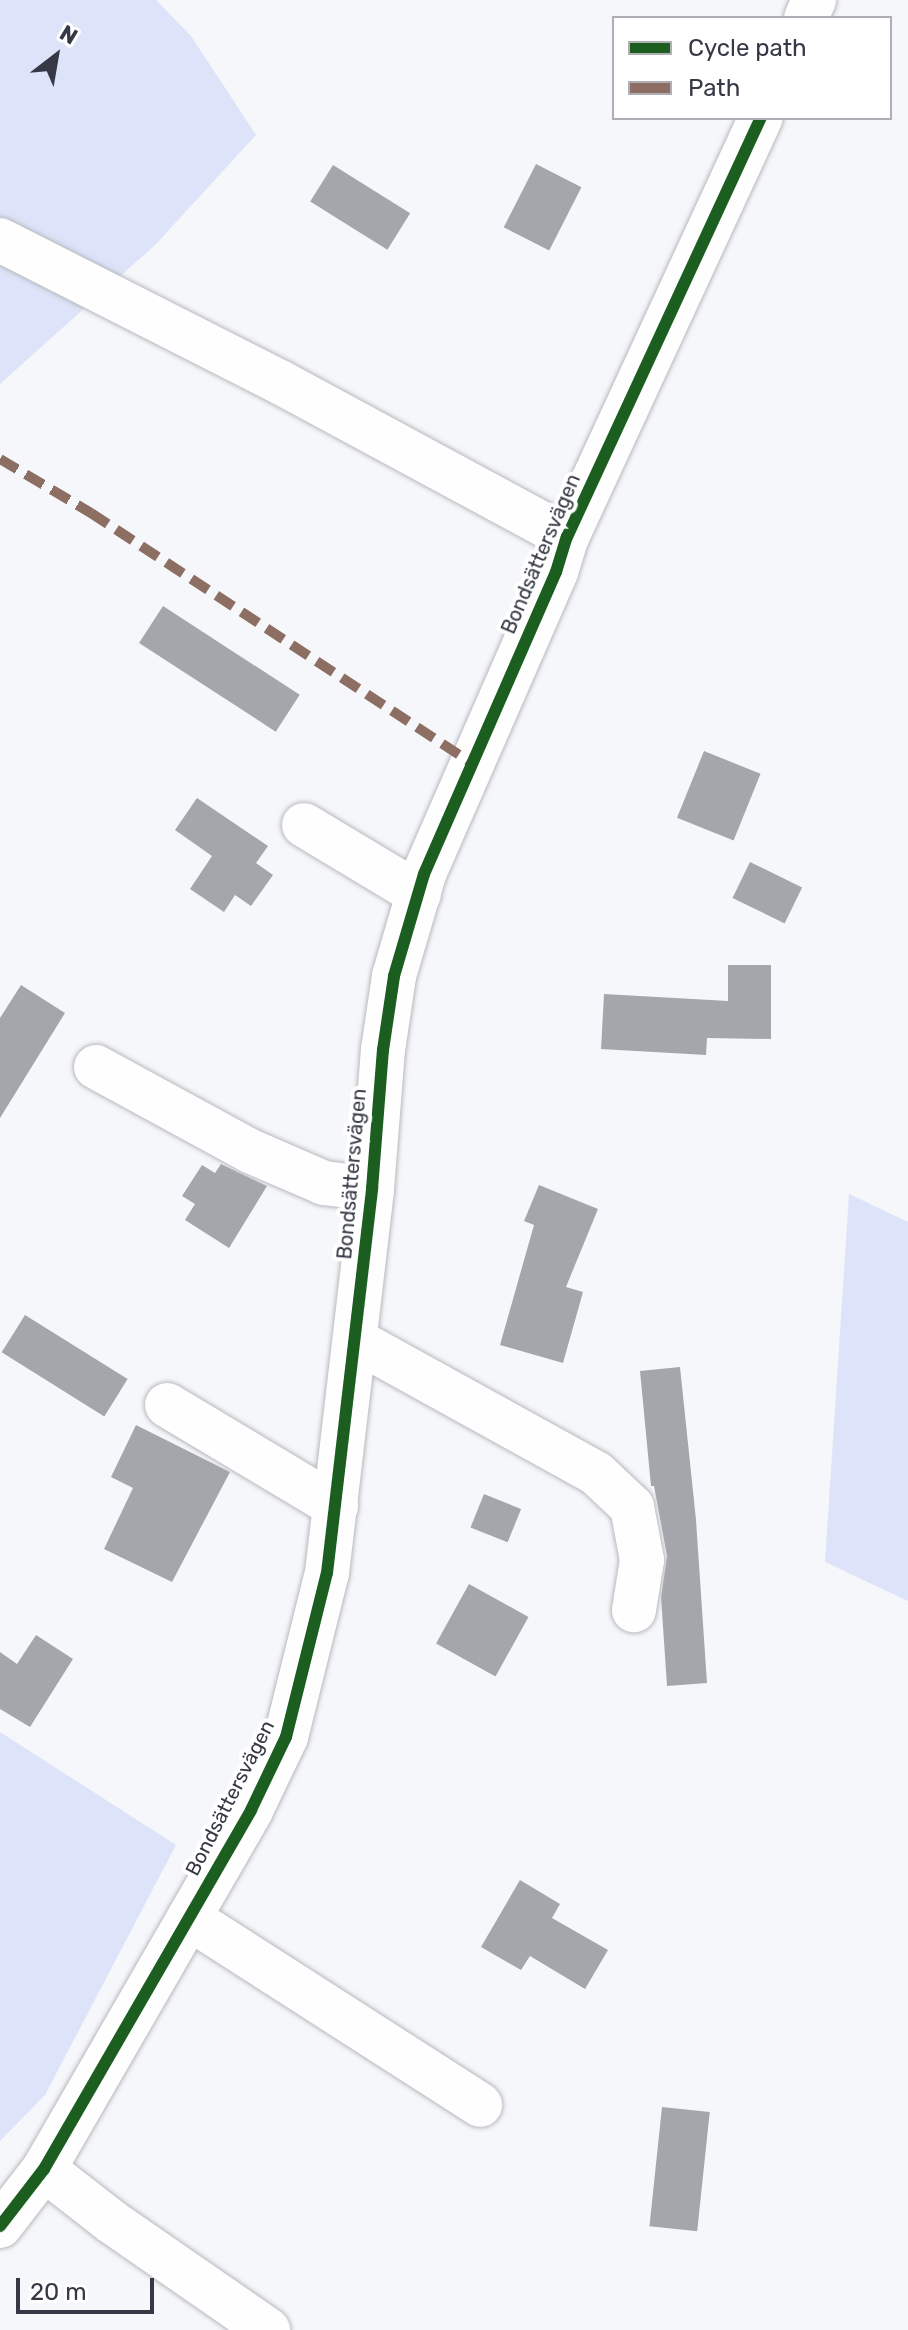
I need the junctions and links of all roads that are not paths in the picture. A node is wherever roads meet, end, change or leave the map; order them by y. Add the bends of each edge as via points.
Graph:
1 (760, 120) edge
2 (0, 240) edge
3 (567, 537) junction
4 (304, 825) dead end
5 (419, 894) junction
6 (96, 1067) dead end
7 (372, 1189) junction
8 (355, 1340) junction
9 (167, 1405) dead end
10 (336, 1506) junction
11 (634, 1610) dead end
12 (189, 1918) junction
13 (480, 2105) dead end
14 (44, 2169) junction
15 (0, 2226) edge
16 (268, 2330) edge

1 - 3 street, Bondsättersvägen
2 - 3 street via 280,382
3 - 5 street, Bondsättersvägen
4 - 5 street
5 - 7 street, Bondsättersvägen via 392,991
6 - 7 street via 262,1157 324,1183
7 - 8 street, Bondsättersvägen
8 - 10 street, Bondsättersvägen
8 - 11 street via 596,1473 632,1507 642,1560
9 - 10 street
10 - 12 street, Bondsättersvägen via 327,1573 286,1737
12 - 13 street
12 - 14 street, Bondsättersvägen
14 - 15 street, Bondsättersvägen
14 - 16 street

